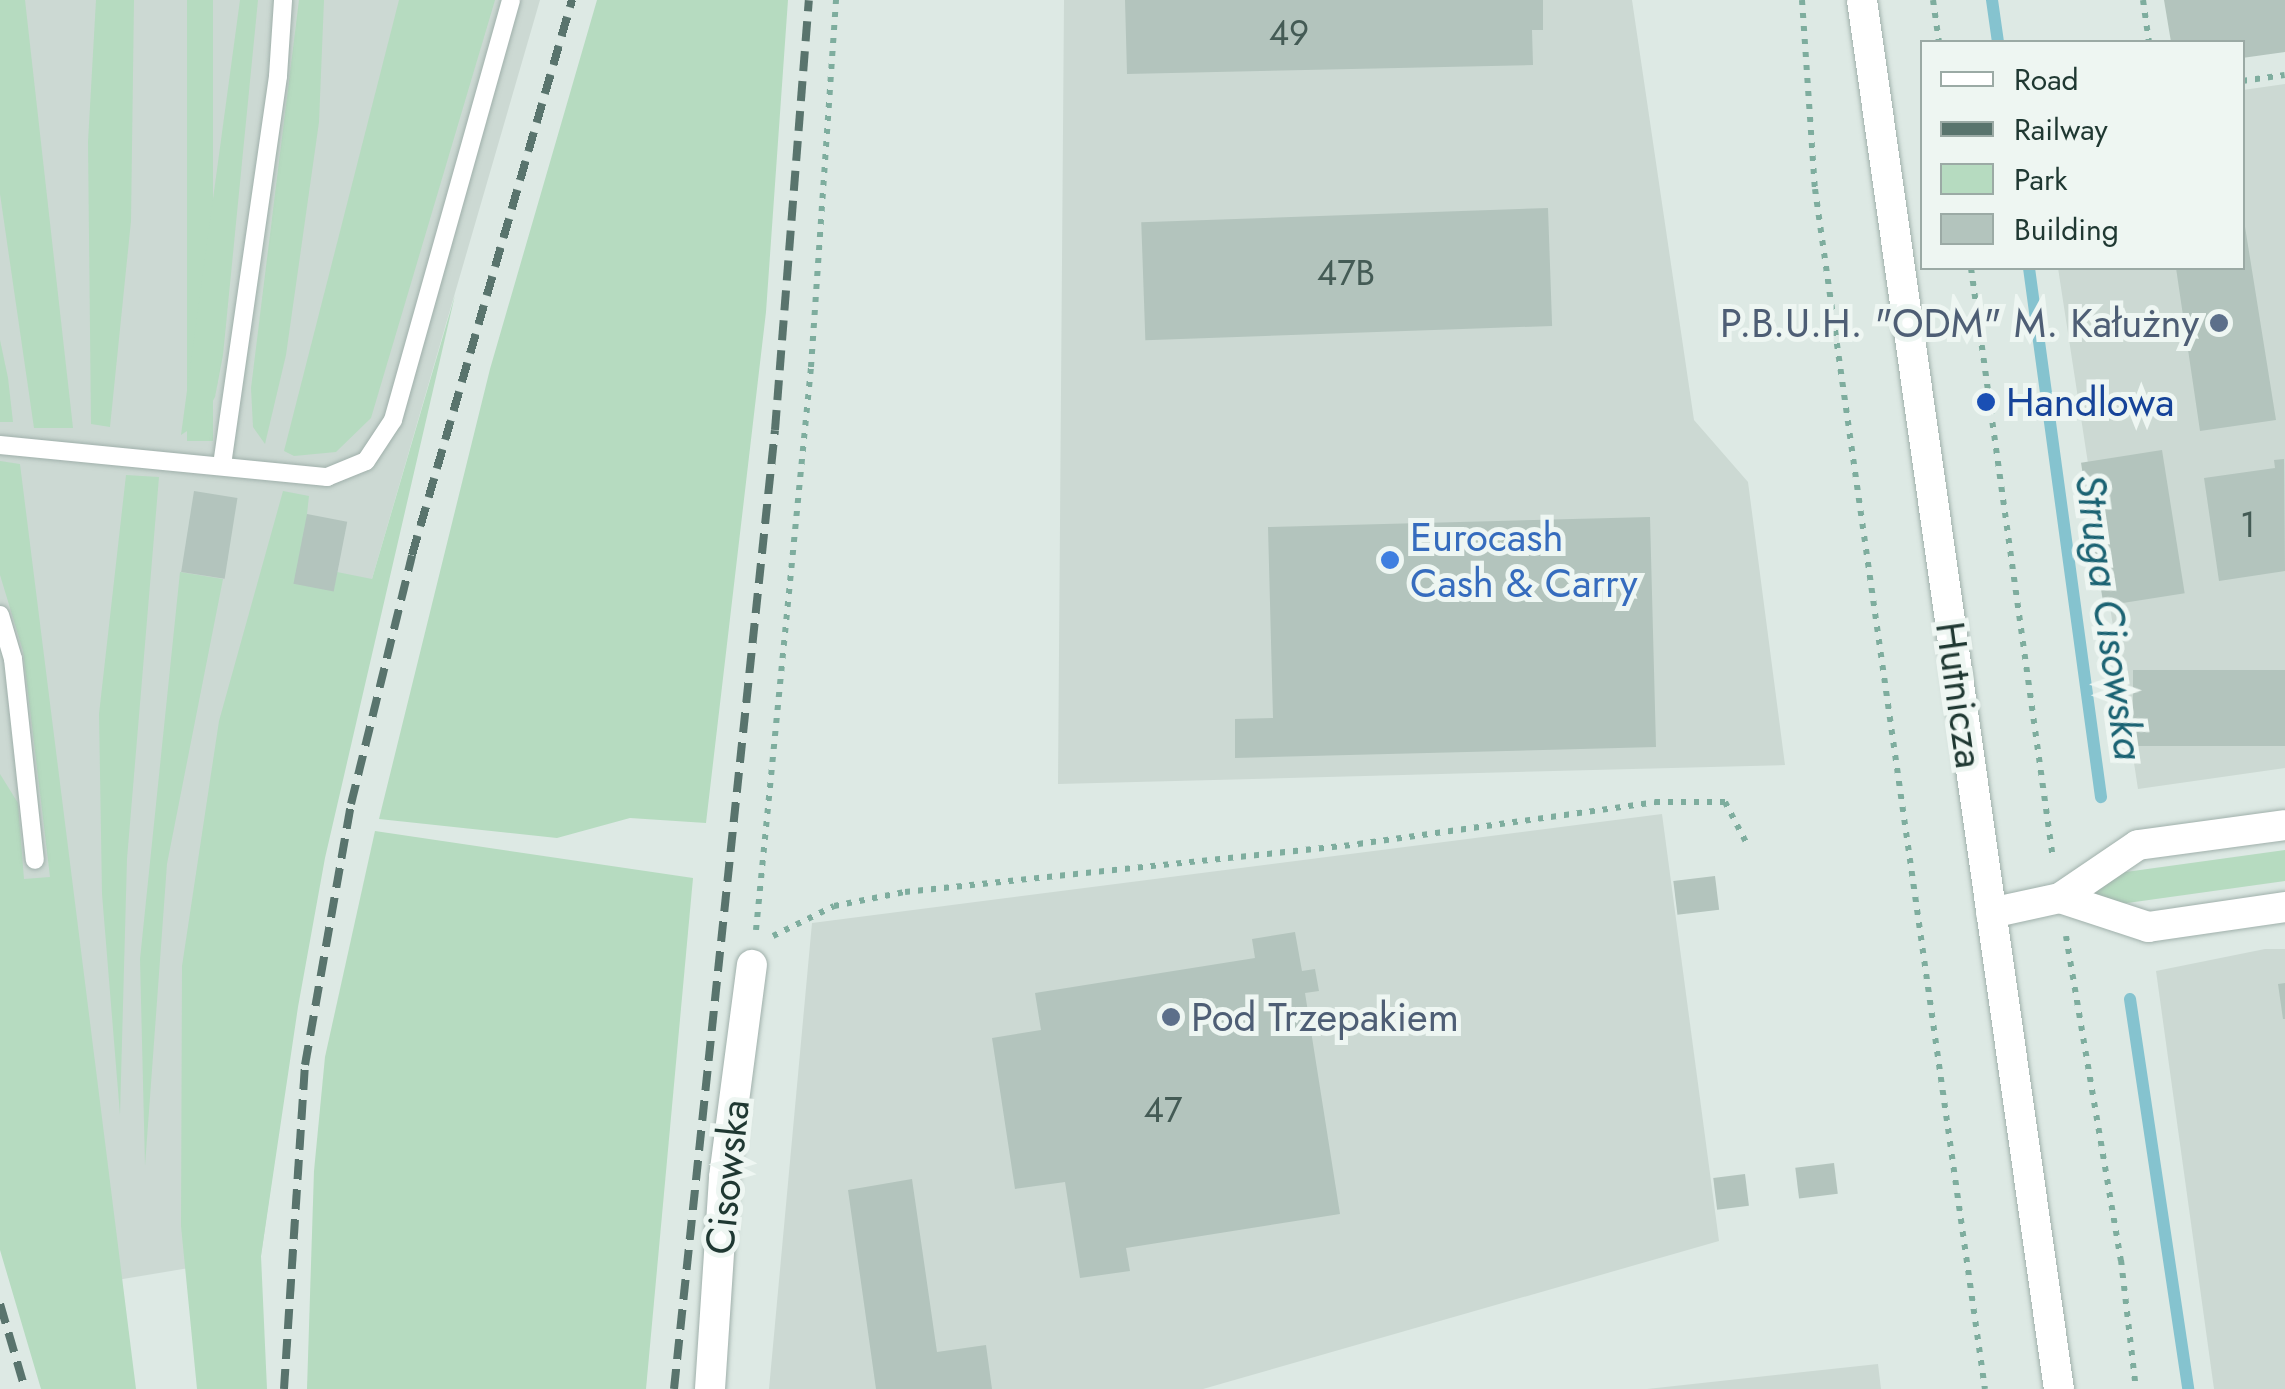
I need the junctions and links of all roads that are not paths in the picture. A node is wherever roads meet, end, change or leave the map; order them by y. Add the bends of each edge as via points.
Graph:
1 (283, 0) edge
2 (512, 0) edge
3 (1862, 0) edge
4 (0, 446) edge
5 (222, 466) junction
6 (0, 614) edge
7 (2285, 825) edge
8 (35, 860) dead end
9 (2060, 898) junction
10 (2285, 906) edge
11 (1991, 913) junction
12 (753, 954) road end
13 (710, 1389) edge
14 (2059, 1389) edge

1 - 5 lane
2 - 5 lane via 394,420 366,461 328,477
3 - 11 main road, Hutnicza
4 - 5 lane
6 - 8 lane via 13,659
7 - 9 main road via 2138,845
9 - 10 main road via 2148,927
9 - 11 main road
11 - 14 main road, Hutnicza
12 - 13 main road, Cisowska via 724,1177

